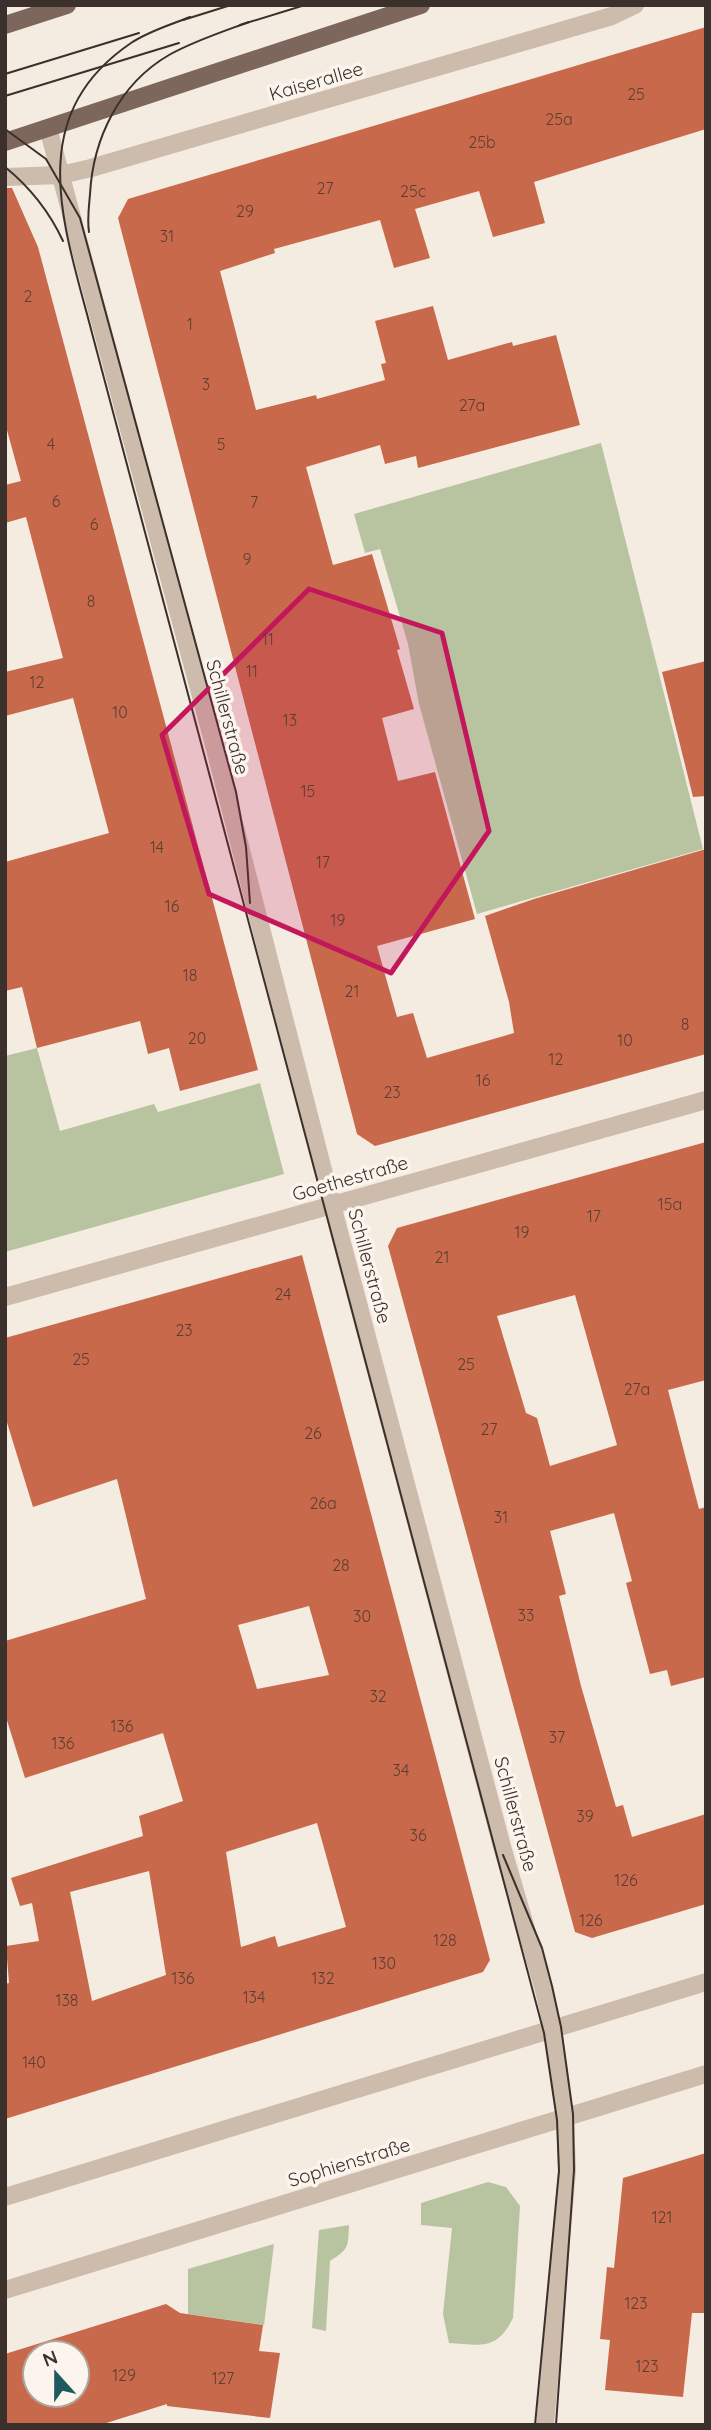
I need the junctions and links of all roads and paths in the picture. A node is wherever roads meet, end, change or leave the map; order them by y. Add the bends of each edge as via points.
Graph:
1 (68, 5) edge
2 (421, 5) edge
3 (635, 5) edge
4 (5, 25) edge
5 (48, 128) junction
6 (5, 142) edge
7 (61, 174) junction
8 (5, 177) edge
9 (706, 1100) edge
10 (332, 1205) junction
11 (5, 1297) edge
12 (706, 1982) edge
13 (553, 2031) junction
14 (706, 2074) edge
15 (565, 2117) junction
16 (5, 2197) edge
17 (5, 2290) edge
18 (545, 2425) edge

1 - 4 main road
2 - 5 main road, Kaiserallee
3 - 7 street, Kaiserallee via 612,16
5 - 6 main road, Kaiserallee
5 - 7 street, Schillerstraße
7 - 8 street, Kaiserallee
7 - 10 street, Schillerstraße
9 - 10 street, Goethestraße
10 - 11 street, Goethestraße
10 - 13 street, Schillerstraße
12 - 13 street
13 - 15 street, Schillerstraße
13 - 16 street
14 - 15 street, Sophienstraße
15 - 17 street, Sophienstraße
15 - 18 street, Schillerstraße via 567,2171

